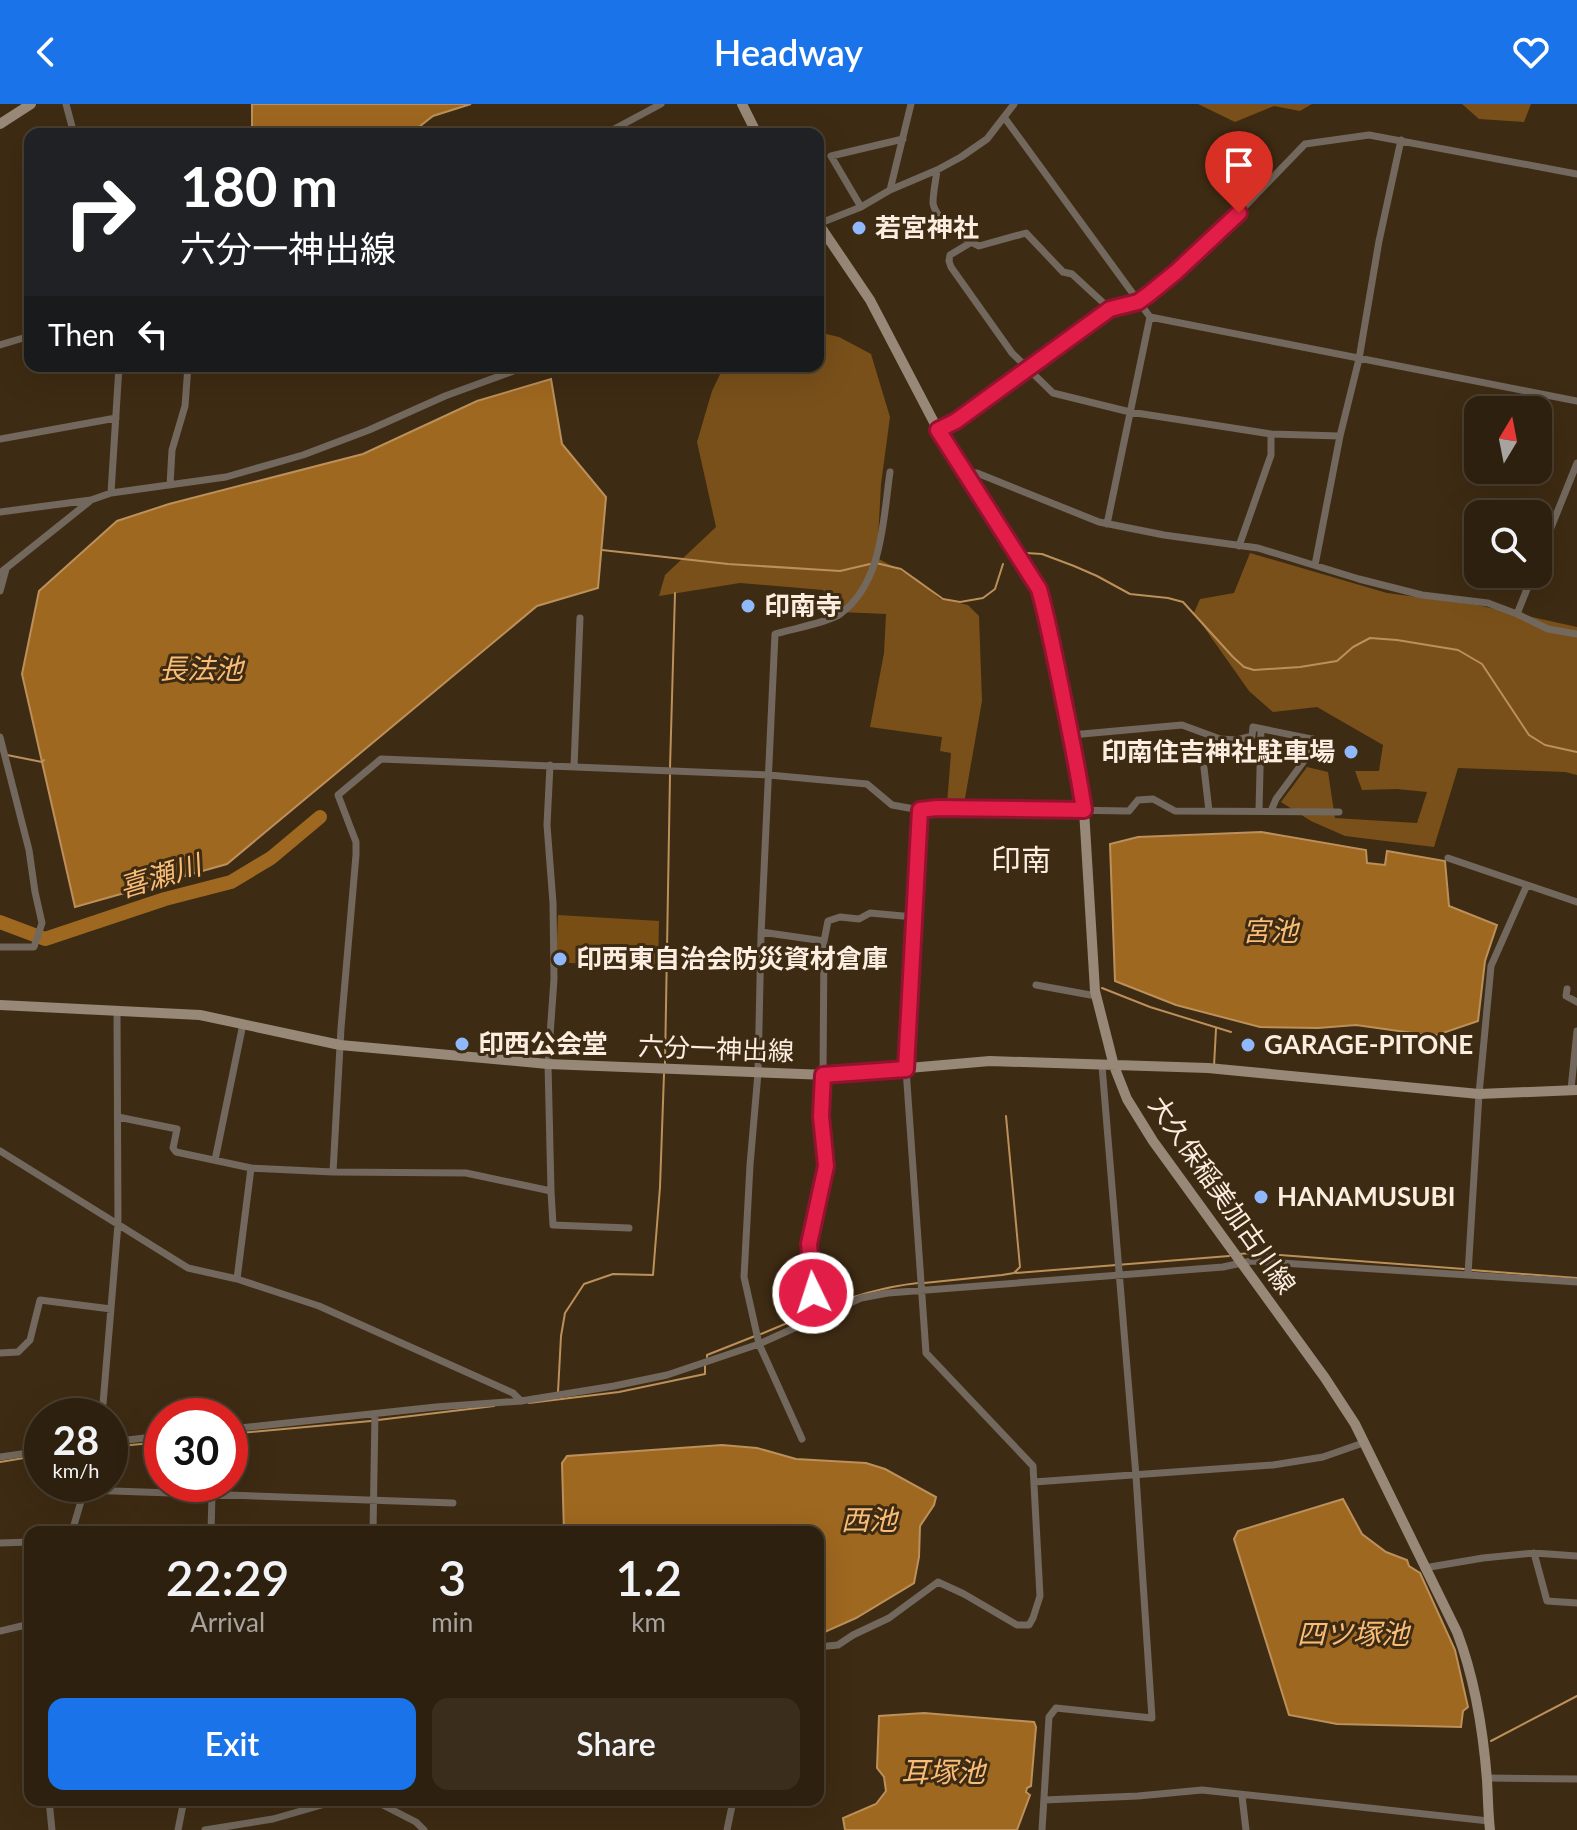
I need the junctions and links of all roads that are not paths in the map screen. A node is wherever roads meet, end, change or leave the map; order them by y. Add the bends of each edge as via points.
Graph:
1 (31, 104) edge
2 (66, 104) edge
3 (661, 104) edge
4 (742, 104) edge
5 (911, 104) edge
6 (1014, 104) edge
7 (1004, 117) junction
8 (0, 124) edge
9 (72, 128) edge
10 (616, 128) edge
11 (754, 128) edge
12 (903, 139) junction
13 (1401, 140) junction
14 (937, 170) junction
15 (1577, 174) edge
16 (890, 190) junction
17 (861, 207) junction
18 (824, 222) edge
19 (824, 233) edge
20 (970, 243) junction
21 (1138, 302) junction
22 (1110, 309) junction
23 (1150, 317) junction
24 (24, 338) edge
25 (0, 345) edge
26 (1359, 359) junction
27 (1027, 369) junction
28 (119, 372) edge
29 (188, 372) edge
30 (511, 372) edge
31 (1577, 401) edge
32 (1130, 412) junction
33 (116, 418) junction
34 (938, 430) junction
35 (1271, 434) junction
36 (1340, 436) junction
37 (0, 439) edge
38 (1577, 463) edge
39 (890, 472) dead end
40 (965, 472) junction
41 (170, 485) junction
42 (111, 493) junction
43 (91, 500) junction
44 (0, 512) edge
45 (1107, 524) junction
46 (1552, 525) edge
47 (1239, 546) junction
48 (1315, 565) junction
49 (3, 571) edge
50 (1527, 588) edge
51 (0, 591) edge
52 (1517, 614) junction
53 (580, 618) dead end
54 (1577, 634) edge
55 (1261, 729) junction
56 (1071, 735) junction
57 (0, 737) edge
58 (1313, 739) junction
59 (1331, 743) dead end
60 (550, 765) junction
61 (574, 767) junction
62 (1204, 768) dead end
63 (769, 775) junction
64 (920, 810) junction
65 (1084, 810) junction
66 (1209, 811) junction
67 (1259, 811) junction
68 (1271, 811) junction
69 (1339, 812) dead end
70 (1448, 858) dead end
71 (1527, 885) junction
72 (1577, 902) edge
73 (914, 917) junction
74 (761, 932) junction
75 (824, 941) junction
76 (0, 947) edge
77 (1036, 985) dead end
78 (1567, 989) dead end
79 (1096, 996) junction
80 (1577, 1002) edge
81 (0, 1005) edge
82 (117, 1011) junction
83 (824, 1014) junction
84 (813, 1015) dead end
85 (243, 1024) junction
86 (1577, 1031) edge
87 (340, 1045) junction
88 (548, 1064) junction
89 (1102, 1066) junction
90 (1114, 1066) junction
91 (906, 1069) junction
92 (758, 1073) junction
93 (823, 1075) junction
94 (1574, 1089) edge
95 (1479, 1094) junction
96 (118, 1117) junction
97 (0, 1151) edge
98 (215, 1160) junction
99 (251, 1168) junction
100 (333, 1172) junction
101 (551, 1191) junction
102 (118, 1224) junction
103 (629, 1228) dead end
104 (1241, 1262) junction
105 (1119, 1274) junction
106 (1468, 1274) junction
107 (237, 1279) junction
108 (1577, 1282) edge
109 (921, 1289) junction
110 (111, 1309) junction
111 (814, 1318) junction
112 (759, 1344) junction
113 (0, 1353) edge
114 (104, 1398) edge
115 (521, 1401) junction
116 (375, 1414) junction
117 (248, 1427) edge
118 (802, 1439) dead end
119 (1363, 1443) junction
120 (24, 1454) edge
121 (0, 1457) edge
122 (1136, 1476) junction
123 (1034, 1482) junction
124 (248, 1495) edge
125 (374, 1500) junction
126 (81, 1502) edge
127 (212, 1502) edge
128 (453, 1503) dead end
129 (74, 1526) edge
130 (211, 1526) edge
131 (373, 1526) edge
132 (24, 1542) edge
133 (0, 1543) edge
134 (1534, 1553) junction
135 (1577, 1556) edge
136 (1424, 1568) junction
137 (1577, 1603) edge
138 (24, 1625) edge
139 (0, 1631) edge
140 (824, 1646) edge
141 (1487, 1778) junction
142 (1577, 1779) edge
143 (1242, 1796) junction
144 (1044, 1800) junction
145 (50, 1806) edge
146 (183, 1806) edge
147 (318, 1806) edge
148 (385, 1806) edge
149 (732, 1806) edge
150 (1489, 1825) edge
151 (52, 1830) edge
152 (178, 1830) edge
153 (205, 1830) edge
154 (424, 1830) edge
155 (727, 1830) edge
156 (1042, 1830) edge
157 (1246, 1830) edge

1 - 8 main road
2 - 9 street
3 - 10 street
4 - 11 main road
5 - 12 street
6 - 7 street
7 - 14 street via 987,139
7 - 21 street
12 - 16 street
12 - 17 street via 831,156
13 - 15 street
13 - 21 street via 1369,135 1305,144 1222,230
13 - 26 street
14 - 16 street
14 - 20 street via 933,205 938,216
16 - 17 street
17 - 18 street
19 - 34 main road, 大久保稲美加古川線 via 870,300
20 - 22 street via 979,246 1026,233 1063,272
20 - 27 street via 949,261
21 - 22 street
21 - 23 street
22 - 27 street
23 - 26 street
23 - 32 street
24 - 25 street
26 - 31 street
26 - 36 street
27 - 32 street via 1053,393
27 - 34 street
28 - 33 street
29 - 41 street
30 - 41 street via 303,455 226,477
32 - 35 street
32 - 45 street
33 - 37 street
33 - 42 street
34 - 40 main road, 大久保稲美加古川線
35 - 36 street
35 - 47 street via 1271,455
36 - 48 street
38 - 46 street
39 - 63 street via 879,548 858,598 837,616 775,634
40 - 45 street
40 - 56 main road, 大久保稲美加古川線 via 1039,589
41 - 42 street
42 - 43 street
43 - 44 street
43 - 49 street
45 - 47 street
47 - 48 street
48 - 52 street
49 - 51 street
50 - 52 street
52 - 54 street via 1548,629
53 - 61 street
55 - 56 street via 1253,727 1252,736 1237,740 1182,725
55 - 58 street
55 - 67 street
56 - 65 main road, 大久保稲美加古川線
57 - 76 street via 42,923 34,947
58 - 59 street
58 - 68 street
60 - 61 street
60 - 87 street via 381,759 338,795 356,842
60 - 88 street via 547,825 554,979
61 - 63 street
62 - 66 street
63 - 64 street via 867,784 892,805
63 - 74 street
64 - 65 street
64 - 73 street
65 - 66 street via 1129,811 1138,800 1153,799 1175,811
65 - 79 main road, 大久保稲美加古川線
66 - 67 street
67 - 68 street
68 - 69 street
70 - 71 street
71 - 72 street
71 - 95 street via 1491,966
73 - 75 street via 840,917 828,921
73 - 91 street
74 - 75 street
74 - 92 street
75 - 83 street
77 - 79 street
78 - 80 street via 1566,996
79 - 90 main road, 大久保稲美加古川線
81 - 82 main road, 六分一神出線
82 - 85 main road, 六分一神出線 via 200,1015
82 - 96 street
83 - 84 street
83 - 93 street
85 - 87 main road, 六分一神出線
85 - 98 street
86 - 94 street
87 - 88 main road, 六分一神出線
87 - 100 street
88 - 92 main road, 六分一神出線
88 - 101 street
89 - 90 main road, 六分一神出線
89 - 91 main road, 六分一神出線 via 990,1061
89 - 105 street
90 - 95 main road, 六分一神出線 via 1208,1068
90 - 104 main road, 大久保稲美加古川線 via 1153,1141
91 - 93 main road, 六分一神出線
91 - 109 street
92 - 93 main road, 六分一神出線
92 - 112 street via 744,1277
93 - 111 street via 826,1166 809,1244
94 - 95 main road, 六分一神出線
95 - 106 street
96 - 98 street via 177,1129 176,1152
96 - 102 street
97 - 102 street
98 - 99 street
99 - 100 street
99 - 107 street
100 - 101 street via 466,1173
101 - 103 street via 553,1225
102 - 107 street via 188,1268
102 - 110 street
104 - 105 street
104 - 106 street
104 - 119 main road, 大久保稲美加古川線 via 1325,1378
105 - 109 street
105 - 122 street
106 - 108 street
107 - 115 street via 319,1306
109 - 111 street via 861,1298
109 - 123 street via 926,1353 1033,1466
110 - 113 street via 40,1300 30,1340 18,1352
110 - 114 street
111 - 112 street
112 - 115 street via 667,1375
112 - 118 street
115 - 116 street
116 - 117 street
116 - 125 street
119 - 122 street via 1323,1457 1273,1465
119 - 136 main road, 大久保稲美加古川線
120 - 121 street
122 - 123 street
122 - 144 street via 1152,1718 1056,1708 1049,1717
123 - 140 street via 1040,1596 1029,1625 1017,1625 938,1582 889,1618 838,1645
124 - 125 street
125 - 128 street
125 - 131 street
126 - 129 street
127 - 130 street
132 - 133 street
134 - 135 street
134 - 136 street
134 - 137 street via 1547,1601
136 - 141 main road, 大久保稲美加古川線 via 1468,1660
138 - 139 street
141 - 142 street
141 - 150 main road, 大久保稲美加古川線
143 - 144 street via 1202,1790
143 - 150 street
143 - 157 street
144 - 156 street
145 - 151 street
146 - 152 street
147 - 153 street
148 - 154 street
149 - 155 street

